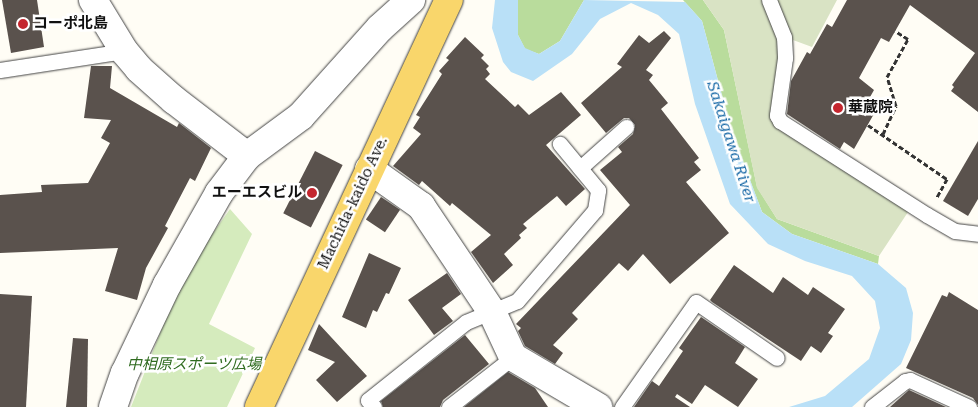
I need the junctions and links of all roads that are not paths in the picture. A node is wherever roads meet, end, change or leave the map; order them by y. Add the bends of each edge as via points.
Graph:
1 (93, 0) edge
2 (411, 0) edge
3 (449, 0) edge
4 (769, 0) edge
5 (124, 51) junction
6 (0, 70) edge
7 (626, 127) dead end
8 (560, 144) dead end
9 (247, 156) junction
10 (580, 168) junction
11 (369, 169) junction
12 (978, 234) edge
13 (492, 312) junction
14 (513, 357) junction
15 (777, 358) dead end
16 (367, 405) edge
17 (113, 407) edge
18 (258, 407) edge
19 (449, 407) edge
20 (598, 407) edge
21 (622, 407) edge
22 (872, 407) edge
23 (969, 407) edge

1 - 5 street
2 - 9 street via 380,28 301,116
3 - 11 main road, Machida-kaido Ave.
4 - 12 lane via 784,37 785,58 777,115 780,121 955,231
5 - 6 lane
5 - 9 street via 174,100
7 - 10 lane
8 - 10 lane
9 - 17 street via 219,193 167,285 125,373
10 - 13 lane via 598,190 595,210 517,301
11 - 13 street via 421,206
11 - 18 main road, Machida-kaido Ave.
13 - 14 street
13 - 16 lane via 466,322
14 - 19 lane
14 - 20 street
15 - 21 lane via 696,302
22 - 23 lane via 904,381 910,380

